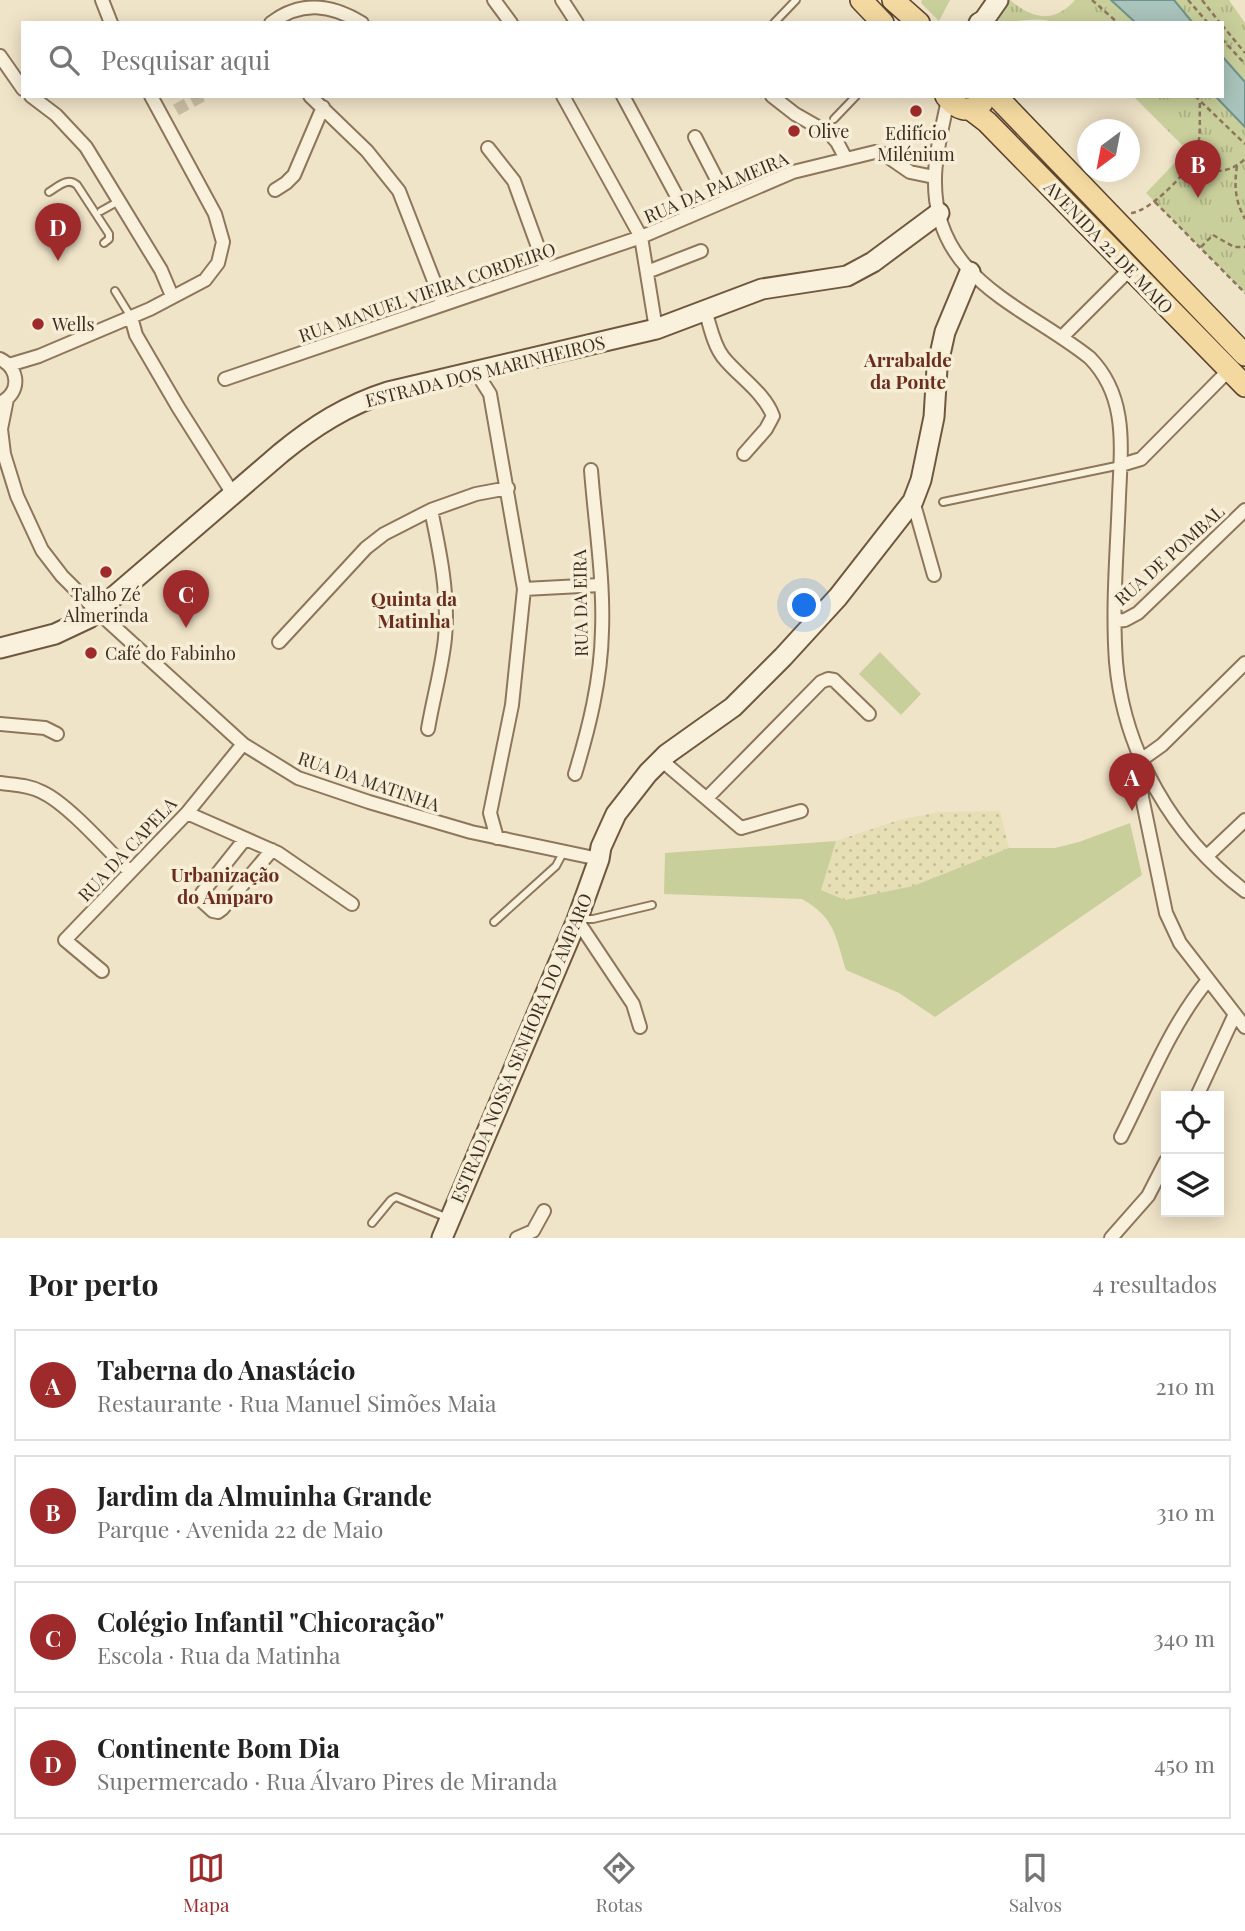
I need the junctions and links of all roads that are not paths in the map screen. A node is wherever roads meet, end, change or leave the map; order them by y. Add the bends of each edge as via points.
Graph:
1 (103, 0) edge
2 (494, 0) edge
3 (562, 0) edge
4 (796, 0) edge
5 (861, 0) edge
6 (893, 0) edge
7 (998, 0) edge
8 (110, 21) edge
9 (274, 21) edge
10 (358, 21) edge
11 (510, 21) edge
12 (576, 21) edge
13 (776, 21) edge
14 (881, 21) edge
15 (917, 21) edge
16 (983, 21) edge
17 (0, 56) edge
18 (21, 86) edge
19 (34, 98) edge
20 (152, 98) edge
21 (312, 98) edge
22 (564, 98) edge
23 (624, 98) edge
24 (775, 98) edge
25 (854, 98) edge
26 (998, 98) edge
27 (963, 102) edge
28 (323, 107) junction
29 (176, 110) tunnel mouth
30 (163, 118) junction
31 (834, 119) dead end
32 (943, 127) junction
33 (695, 137) dead end
34 (488, 148) dead end
35 (845, 157) junction
36 (934, 177) junction
37 (275, 190) dead end
38 (49, 192) dead end
39 (727, 199) junction
40 (119, 201) junction
41 (101, 211) dead end
42 (939, 213) junction
43 (688, 217) junction
44 (641, 237) junction
45 (104, 243) dead end
46 (701, 251) dead end
47 (546, 269) junction
48 (1130, 269) junction
49 (647, 272) junction
50 (970, 272) junction
51 (115, 291) dead end
52 (172, 296) junction
53 (443, 304) junction
54 (705, 310) junction
55 (131, 317) junction
56 (656, 329) junction
57 (1062, 337) junction
58 (1245, 355) edge
59 (39, 356) junction
60 (5, 362) edge
61 (497, 367) junction
62 (1229, 370) junction
63 (476, 372) junction
64 (225, 379) dead end
65 (16, 382) junction
66 (1245, 386) edge
67 (490, 394) junction
68 (4, 401) edge
69 (0, 428) edge
70 (1, 445) edge
71 (744, 454) dead end
72 (1121, 465) junction
73 (590, 470) dead end
74 (508, 488) junction
75 (233, 494) junction
76 (913, 501) junction
77 (943, 502) dead end
78 (431, 510) junction
79 (1245, 510) edge
80 (934, 575) dead end
81 (600, 585) junction
82 (524, 589) junction
83 (98, 612) junction
84 (1115, 621) junction
85 (279, 642) dead end
86 (0, 648) edge
87 (1245, 663) edge
88 (869, 714) dead end
89 (0, 724) edge
90 (428, 729) dead end
91 (57, 734) dead end
92 (243, 744) junction
93 (661, 760) junction
94 (1141, 760) junction
95 (575, 774) dead end
96 (1150, 778) junction
97 (0, 783) edge
98 (707, 798) junction
99 (802, 811) dead end
100 (187, 813) junction
101 (490, 813) junction
102 (1245, 820) edge
103 (471, 832) junction
104 (497, 838) junction
105 (245, 839) junction
106 (272, 850) junction
107 (564, 851) junction
108 (1207, 856) junction
109 (600, 859) junction
110 (130, 872) junction
111 (1245, 891) edge
112 (352, 904) dead end
113 (652, 905) dead end
114 (577, 920) junction
115 (494, 922) dead end
116 (102, 971) dead end
117 (1208, 980) junction
118 (1235, 1014) junction
119 (639, 1027) dead end
120 (1245, 1027) edge
121 (1199, 1091) edge
122 (1121, 1137) dead end
123 (1161, 1170) edge
124 (544, 1211) dead end
125 (450, 1219) junction
126 (372, 1223) dead end
127 (442, 1238) edge
128 (517, 1238) edge
129 (1111, 1238) edge

1 - 8 street
2 - 11 street
3 - 12 street
4 - 13 lane
5 - 14 main road
6 - 15 main road
7 - 16 main road
9 - 10 street via 299,7 315,5
17 - 18 street
19 - 40 street via 79,136
20 - 30 street
21 - 28 street
22 - 44 street
23 - 43 street
24 - 35 street via 830,134
25 - 31 lane
26 - 58 main road, AVENIDA 22 DE MAIO
27 - 32 street
27 - 32 street
27 - 48 main road, AVENIDA 22 DE MAIO
28 - 37 street via 294,175
28 - 53 street via 399,191
29 - 30 street
30 - 52 street via 215,214 223,242 213,272
32 - 36 street
33 - 39 street
34 - 47 street via 513,181
35 - 36 street, RUA DA PALMEIRA via 876,152 910,172
35 - 39 street, RUA DA PALMEIRA
36 - 42 street
38 - 45 lane via 64,182 77,186 109,234
39 - 43 street, RUA DA PALMEIRA
40 - 41 lane
40 - 52 street
42 - 50 street
42 - 54 main road, ESTRADA DOS MARINHEIROS via 854,273 762,289
43 - 44 street, RUA DA PALMEIRA
44 - 47 street, RUA MANUEL VIEIRA CORDEIRO
44 - 49 street
46 - 49 street
47 - 53 street, RUA MANUEL VIEIRA CORDEIRO
48 - 57 street
48 - 62 main road, AVENIDA 22 DE MAIO
49 - 56 street
50 - 57 street via 994,294
50 - 76 main road, ESTRADA NOSSA SENHORA DO AMPARO via 943,341 934,418
51 - 55 lane
52 - 55 street
53 - 64 street, RUA MANUEL VIEIRA CORDEIRO
54 - 56 main road, ESTRADA DOS MARINHEIROS
54 - 71 street via 721,354 773,416
55 - 59 street
55 - 75 street via 136,335
56 - 61 main road, ESTRADA DOS MARINHEIROS
57 - 72 street via 1099,368 1113,390 1122,430
59 - 60 street
59 - 65 street, RUA DA MATINHA
60 - 65 street
61 - 63 main road, ESTRADA DOS MARINHEIROS
61 - 67 street
62 - 66 main road, AVENIDA 22 DE MAIO
62 - 72 street via 1141,459
63 - 67 street
63 - 75 main road, ESTRADA DOS MARINHEIROS via 388,392 339,412 300,437
65 - 68 street, RUA DA MATINHA
67 - 74 street
68 - 69 street, RUA DA MATINHA
69 - 70 street, RUA DA MATINHA
70 - 83 street, RUA DA MATINHA via 16,496 43,550
72 - 77 lane
72 - 84 street
73 - 81 street, RUA DA EIRA
74 - 78 street
74 - 82 street
75 - 83 main road, ESTRADA DOS MARINHEIROS
76 - 80 street
76 - 93 main road, ESTRADA NOSSA SENHORA DO AMPARO via 838,597 783,657 733,707
78 - 85 street via 366,548
78 - 90 street via 443,576 445,640
79 - 84 street, RUA DE POMBAL via 1138,612
81 - 82 street
81 - 95 street, RUA DA EIRA via 599,673
82 - 101 street via 514,693
83 - 86 main road, ESTRADA DOS MARINHEIROS via 55,634
83 - 92 street, RUA DA MATINHA
84 - 94 street via 1118,678
87 - 94 street
88 - 98 street via 834,680 821,682
89 - 91 street via 45,728
92 - 100 street, RUA DA CAPELA
92 - 103 street, RUA DA MATINHA via 316,784
93 - 98 street
93 - 109 main road, ESTRADA NOSSA SENHORA DO AMPARO via 623,808
94 - 96 street
96 - 108 street via 1181,827
96 - 117 street via 1141,790 1166,914 1180,943
97 - 110 street via 27,786 57,801
98 - 99 street via 741,828
100 - 105 street
100 - 110 street, RUA DA CAPELA
101 - 103 street
101 - 104 street
102 - 108 street
103 - 104 street, RUA DA MATINHA
104 - 107 street, RUA DA MATINHA
105 - 106 street
105 - 106 street via 202,893 202,901 213,911 222,909
106 - 112 street
107 - 109 street, RUA DA MATINHA
107 - 115 lane via 556,866
108 - 111 street
109 - 114 main road, ESTRADA NOSSA SENHORA DO AMPARO
110 - 116 street, RUA DA CAPELA via 65,940
113 - 114 lane
114 - 119 street via 633,1004
114 - 125 main road, ESTRADA NOSSA SENHORA DO AMPARO
117 - 118 street
117 - 122 street via 1184,1013
118 - 120 street
118 - 121 street
123 - 129 street via 1147,1196
124 - 128 street via 533,1231
125 - 126 lane via 396,1197
125 - 127 main road, ESTRADA NOSSA SENHORA DO AMPARO

